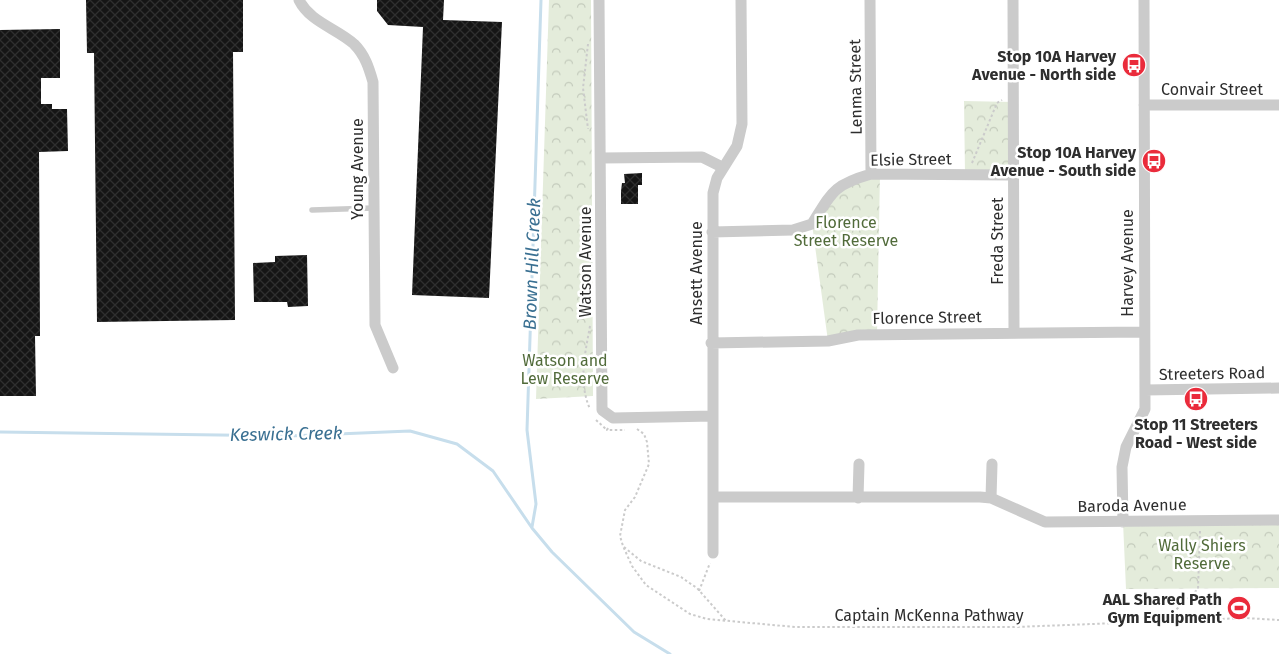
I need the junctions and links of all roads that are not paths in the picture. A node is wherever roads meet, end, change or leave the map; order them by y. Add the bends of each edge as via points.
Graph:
1 (300, 0) edge
2 (599, 0) edge
3 (741, 0) edge
4 (870, 0) edge
5 (1013, 0) edge
6 (1144, 0) edge
7 (1279, 105) edge
8 (1144, 106) junction
9 (601, 158) junction
10 (722, 167) junction
11 (872, 174) junction
12 (1013, 174) junction
13 (374, 208) junction
14 (312, 210) dead end
15 (712, 232) junction
16 (1014, 332) junction
17 (1143, 332) junction
18 (711, 343) junction
19 (393, 368) dead end
20 (1279, 388) edge
21 (1145, 390) junction
22 (713, 416) junction
23 (858, 464) dead end
24 (992, 464) dead end
25 (713, 497) junction
26 (858, 498) junction
27 (991, 498) junction
28 (1279, 520) edge
29 (1123, 522) junction
30 (713, 553) road end

1 - 13 street, Young Avenue via 305,11 354,44 367,62 373,82
2 - 9 street, Watson Avenue
3 - 10 street, Ansett Avenue via 742,124 736,146
4 - 11 street, Lenma Street
5 - 12 street, Freda Street
6 - 8 street, Harvey Avenue
7 - 8 street, Convair Street
8 - 17 street, Harvey Avenue
9 - 10 street via 702,157
9 - 22 street, Watson Avenue via 602,410 613,418
10 - 15 street, Ansett Avenue via 713,193
11 - 12 street, Elsie Street
11 - 15 street, Elsie Street via 850,180 831,193 812,224 793,230
12 - 16 street, Freda Street
13 - 14 lane
13 - 19 street, Young Avenue via 375,325
15 - 18 street, Ansett Avenue
16 - 17 street, Florence Street
16 - 18 street, Florence Street via 858,335 828,341
17 - 21 street, Harvey Avenue
18 - 22 street, Ansett Avenue
20 - 21 street, Streeters Road
21 - 29 street, Harvey Avenue via 1145,409 1126,447 1122,467
22 - 25 street, Ansett Avenue
23 - 26 street
24 - 27 street
25 - 26 street, Baroda Avenue
25 - 30 street, Ansett Avenue
26 - 27 street, Baroda Avenue
27 - 29 street, Baroda Avenue via 1045,522
28 - 29 street, Baroda Avenue

